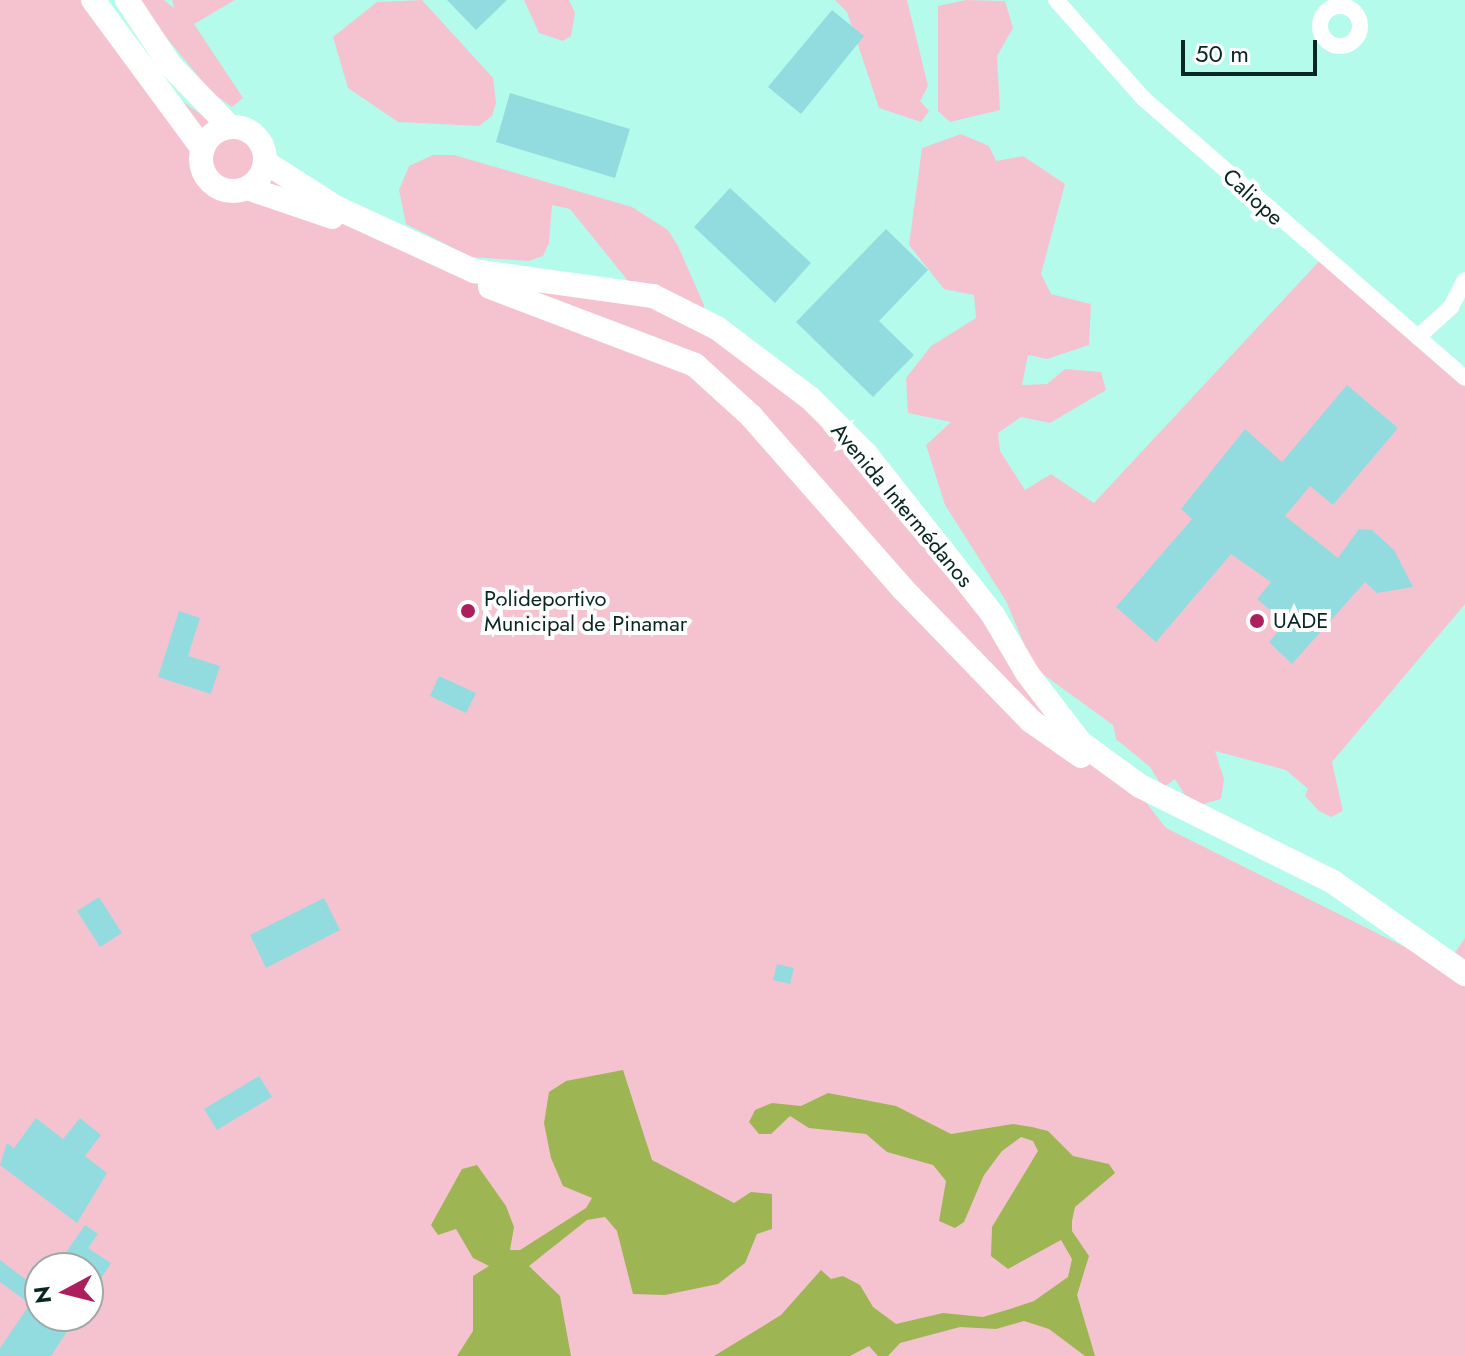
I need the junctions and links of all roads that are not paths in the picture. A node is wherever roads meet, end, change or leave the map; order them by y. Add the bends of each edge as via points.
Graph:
1 (93, 0) edge
2 (127, 0) edge
3 (1062, 2) edge
4 (230, 127) junction
5 (203, 149) junction
6 (265, 162) junction
7 (247, 188) junction
8 (1465, 280) edge
9 (1418, 337) junction
10 (1465, 378) edge
11 (1465, 974) edge
12 (1465, 981) edge

1 - 5 main road
2 - 4 main road via 170,65
3 - 9 street, Caliope via 1144,99
4 - 5 main road via 217,131
4 - 6 main road via 259,140
5 - 7 main road via 201,160 210,181 233,191
6 - 7 main road via 260,177
6 - 11 main road, Avenida Intermédanos via 337,208 474,271 653,296 717,328 810,398 866,454 993,615 1027,673 1081,743 1140,786 1333,882
7 - 12 main road via 695,365 751,416 903,589 1031,721 1137,791 1330,888
8 - 9 street via 1451,307
9 - 10 street, Caliope

